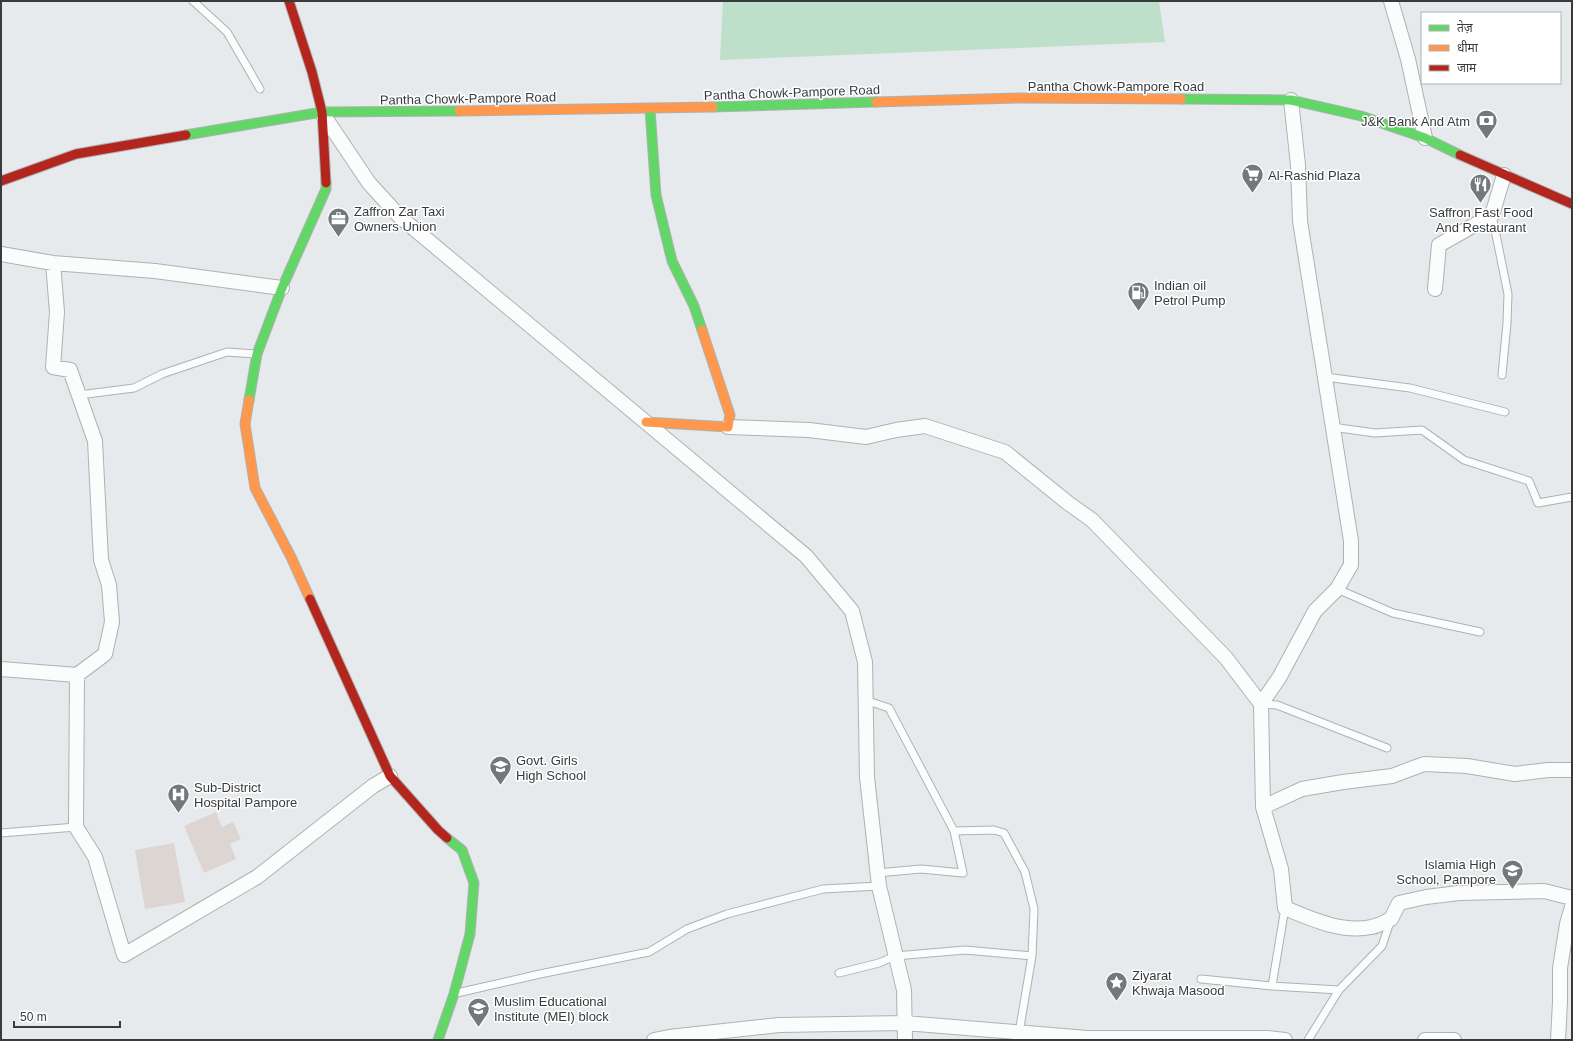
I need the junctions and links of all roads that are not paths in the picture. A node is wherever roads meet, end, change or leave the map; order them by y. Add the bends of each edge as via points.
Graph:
1 (193, 1) edge
2 (289, 1) edge
3 (1391, 1) edge
4 (260, 89) dead end
5 (1291, 100) junction
6 (650, 109) junction
7 (322, 112) junction
8 (1426, 138) junction
9 (1504, 175) junction
10 (1, 181) edge
11 (1572, 204) edge
12 (1492, 215) junction
13 (1, 254) edge
14 (53, 263) junction
15 (282, 288) junction
16 (1436, 289) dead end
17 (257, 354) junction
18 (1502, 375) dead end
19 (1325, 377) junction
20 (79, 395) junction
21 (1505, 412) dead end
22 (646, 422) junction
23 (728, 427) junction
24 (1332, 427) junction
25 (1572, 497) edge
26 (1338, 589) junction
27 (1480, 632) dead end
28 (1, 669) edge
29 (77, 675) junction
30 (865, 700) junction
31 (1261, 704) junction
32 (1387, 748) dead end
33 (1572, 770) edge
34 (390, 776) junction
35 (1262, 807) junction
36 (76, 827) junction
37 (954, 831) junction
38 (1, 833) edge
39 (878, 879) junction
40 (1572, 898) edge
41 (1572, 907) edge
42 (1285, 908) junction
43 (1391, 919) junction
44 (895, 956) junction
45 (1032, 956) junction
46 (839, 973) dead end
47 (1201, 979) dead end
48 (1272, 986) junction
49 (1339, 990) junction
50 (454, 994) junction
51 (905, 1023) junction
52 (1019, 1033) junction
53 (1087, 1039) edge
54 (438, 1040) edge
55 (654, 1040) edge
56 (905, 1040) edge
57 (1285, 1040) edge
58 (1308, 1040) edge
59 (1425, 1040) edge
60 (1454, 1040) edge
61 (1558, 1040) edge

1 - 4 lane via 227,32
2 - 7 main road
3 - 8 street via 1408,59
5 - 6 main road, Pantha Chowk-Pampore Road via 1018,98
5 - 8 main road, Pantha Chowk-Pampore Road via 1361,116
5 - 19 street via 1298,165 1300,221
6 - 7 main road, Pantha Chowk-Pampore Road
6 - 23 main road via 656,195 672,261 694,306 730,415
7 - 10 main road, Pantha Chowk-Pampore Road via 76,154
7 - 15 main road via 326,189
7 - 22 street via 369,183 400,217
8 - 9 main road, Pantha Chowk-Pampore Road
9 - 11 main road, Pantha Chowk-Pampore Road
9 - 12 street
12 - 16 street via 1439,245
12 - 18 lane via 1508,294 1508,323
13 - 14 street
14 - 15 street via 154,271
14 - 20 street via 57,312 53,367 70,370
15 - 17 main road
17 - 20 lane via 227,352 162,374 134,388
17 - 34 main road via 245,424 255,488 291,557
19 - 21 lane via 1410,388
19 - 24 street
20 - 29 street via 95,441 101,560 109,585 112,622 105,654
22 - 23 main road
22 - 30 street via 806,556 852,611 865,662
23 - 31 street via 810,430 866,437 925,426 1005,452 1092,520 1226,658
24 - 25 lane via 1375,433 1422,430 1464,460 1529,481 1538,503
24 - 26 street via 1351,541 1352,565
26 - 27 lane via 1393,613
26 - 31 street via 1315,611 1279,678
28 - 29 street
29 - 36 street
30 - 37 lane via 889,708
30 - 39 street via 867,777
31 - 32 lane via 1277,705
31 - 35 street
33 - 35 street via 1515,774 1467,766 1424,764 1392,776 1302,789
34 - 36 street via 373,786 258,877 124,955 95,857
34 - 50 main road via 438,830 462,850 474,883 470,934
35 - 42 street via 1280,869
36 - 38 lane
37 - 39 lane via 963,873 921,869
37 - 45 lane via 994,830 1004,833 1025,872 1034,909
39 - 44 street
39 - 50 lane via 823,889 727,914 687,929 649,952
40 - 43 street via 1544,891 1459,893 1399,903
41 - 61 street via 1560,968
42 - 43 street via 1342,928 1372,927
42 - 48 lane
43 - 49 lane via 1382,946
44 - 45 lane via 965,950
44 - 46 lane via 879,963
44 - 51 street via 904,990
45 - 52 lane
47 - 48 lane
48 - 49 lane
49 - 58 lane
50 - 54 main road
51 - 52 street
51 - 55 street via 779,1025
51 - 56 street
52 - 53 street
53 - 57 street
59 - 60 street

